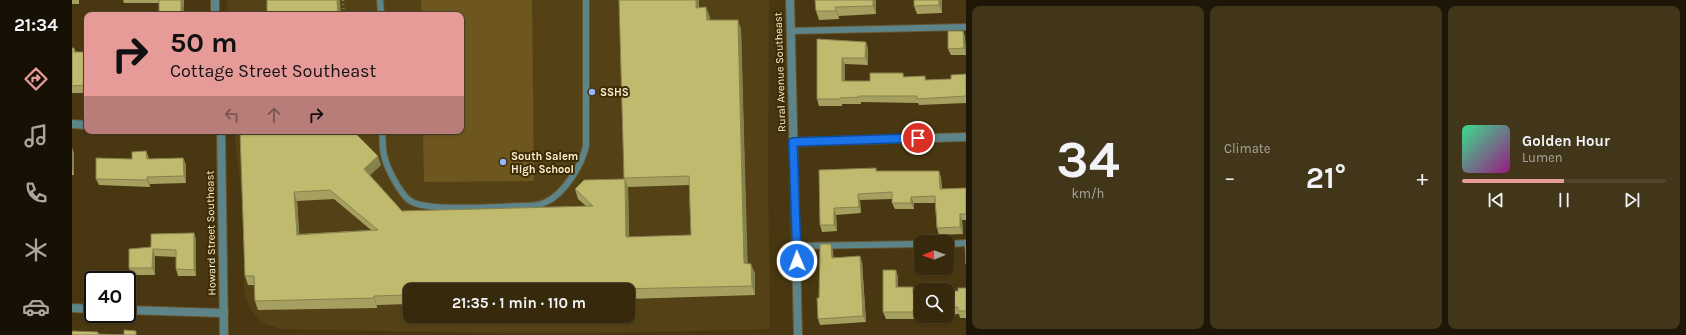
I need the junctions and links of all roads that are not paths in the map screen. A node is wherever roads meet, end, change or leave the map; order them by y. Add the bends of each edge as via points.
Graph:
1 (215, 0) edge
2 (380, 0) edge
3 (586, 0) edge
4 (790, 0) edge
5 (215, 12) edge
6 (381, 12) edge
7 (966, 27) edge
8 (790, 31) junction
9 (72, 124) edge
10 (84, 125) edge
11 (221, 134) edge
12 (382, 134) edge
13 (966, 137) edge
14 (793, 142) junction
15 (914, 244) edge
16 (954, 244) edge
17 (966, 244) edge
18 (796, 246) junction
19 (72, 308) edge
20 (84, 309) edge
21 (136, 310) edge
22 (224, 313) junction
23 (224, 335) edge
24 (798, 335) edge

1 - 5 street
2 - 6 lane
3 - 12 lane via 586,146 578,170 546,202 536,206 435,207 416,204 404,194 386,162
4 - 8 street, Rural Avenue Southeast
7 - 8 lane
8 - 14 street, Rural Avenue Southeast
9 - 10 street
11 - 22 street, Howard Street Southeast
13 - 14 street
14 - 18 street, Rural Avenue Southeast
15 - 18 lane
16 - 17 lane
18 - 24 street, Rural Avenue Southeast
19 - 20 street
21 - 22 street
22 - 23 street, Howard Street Southeast

